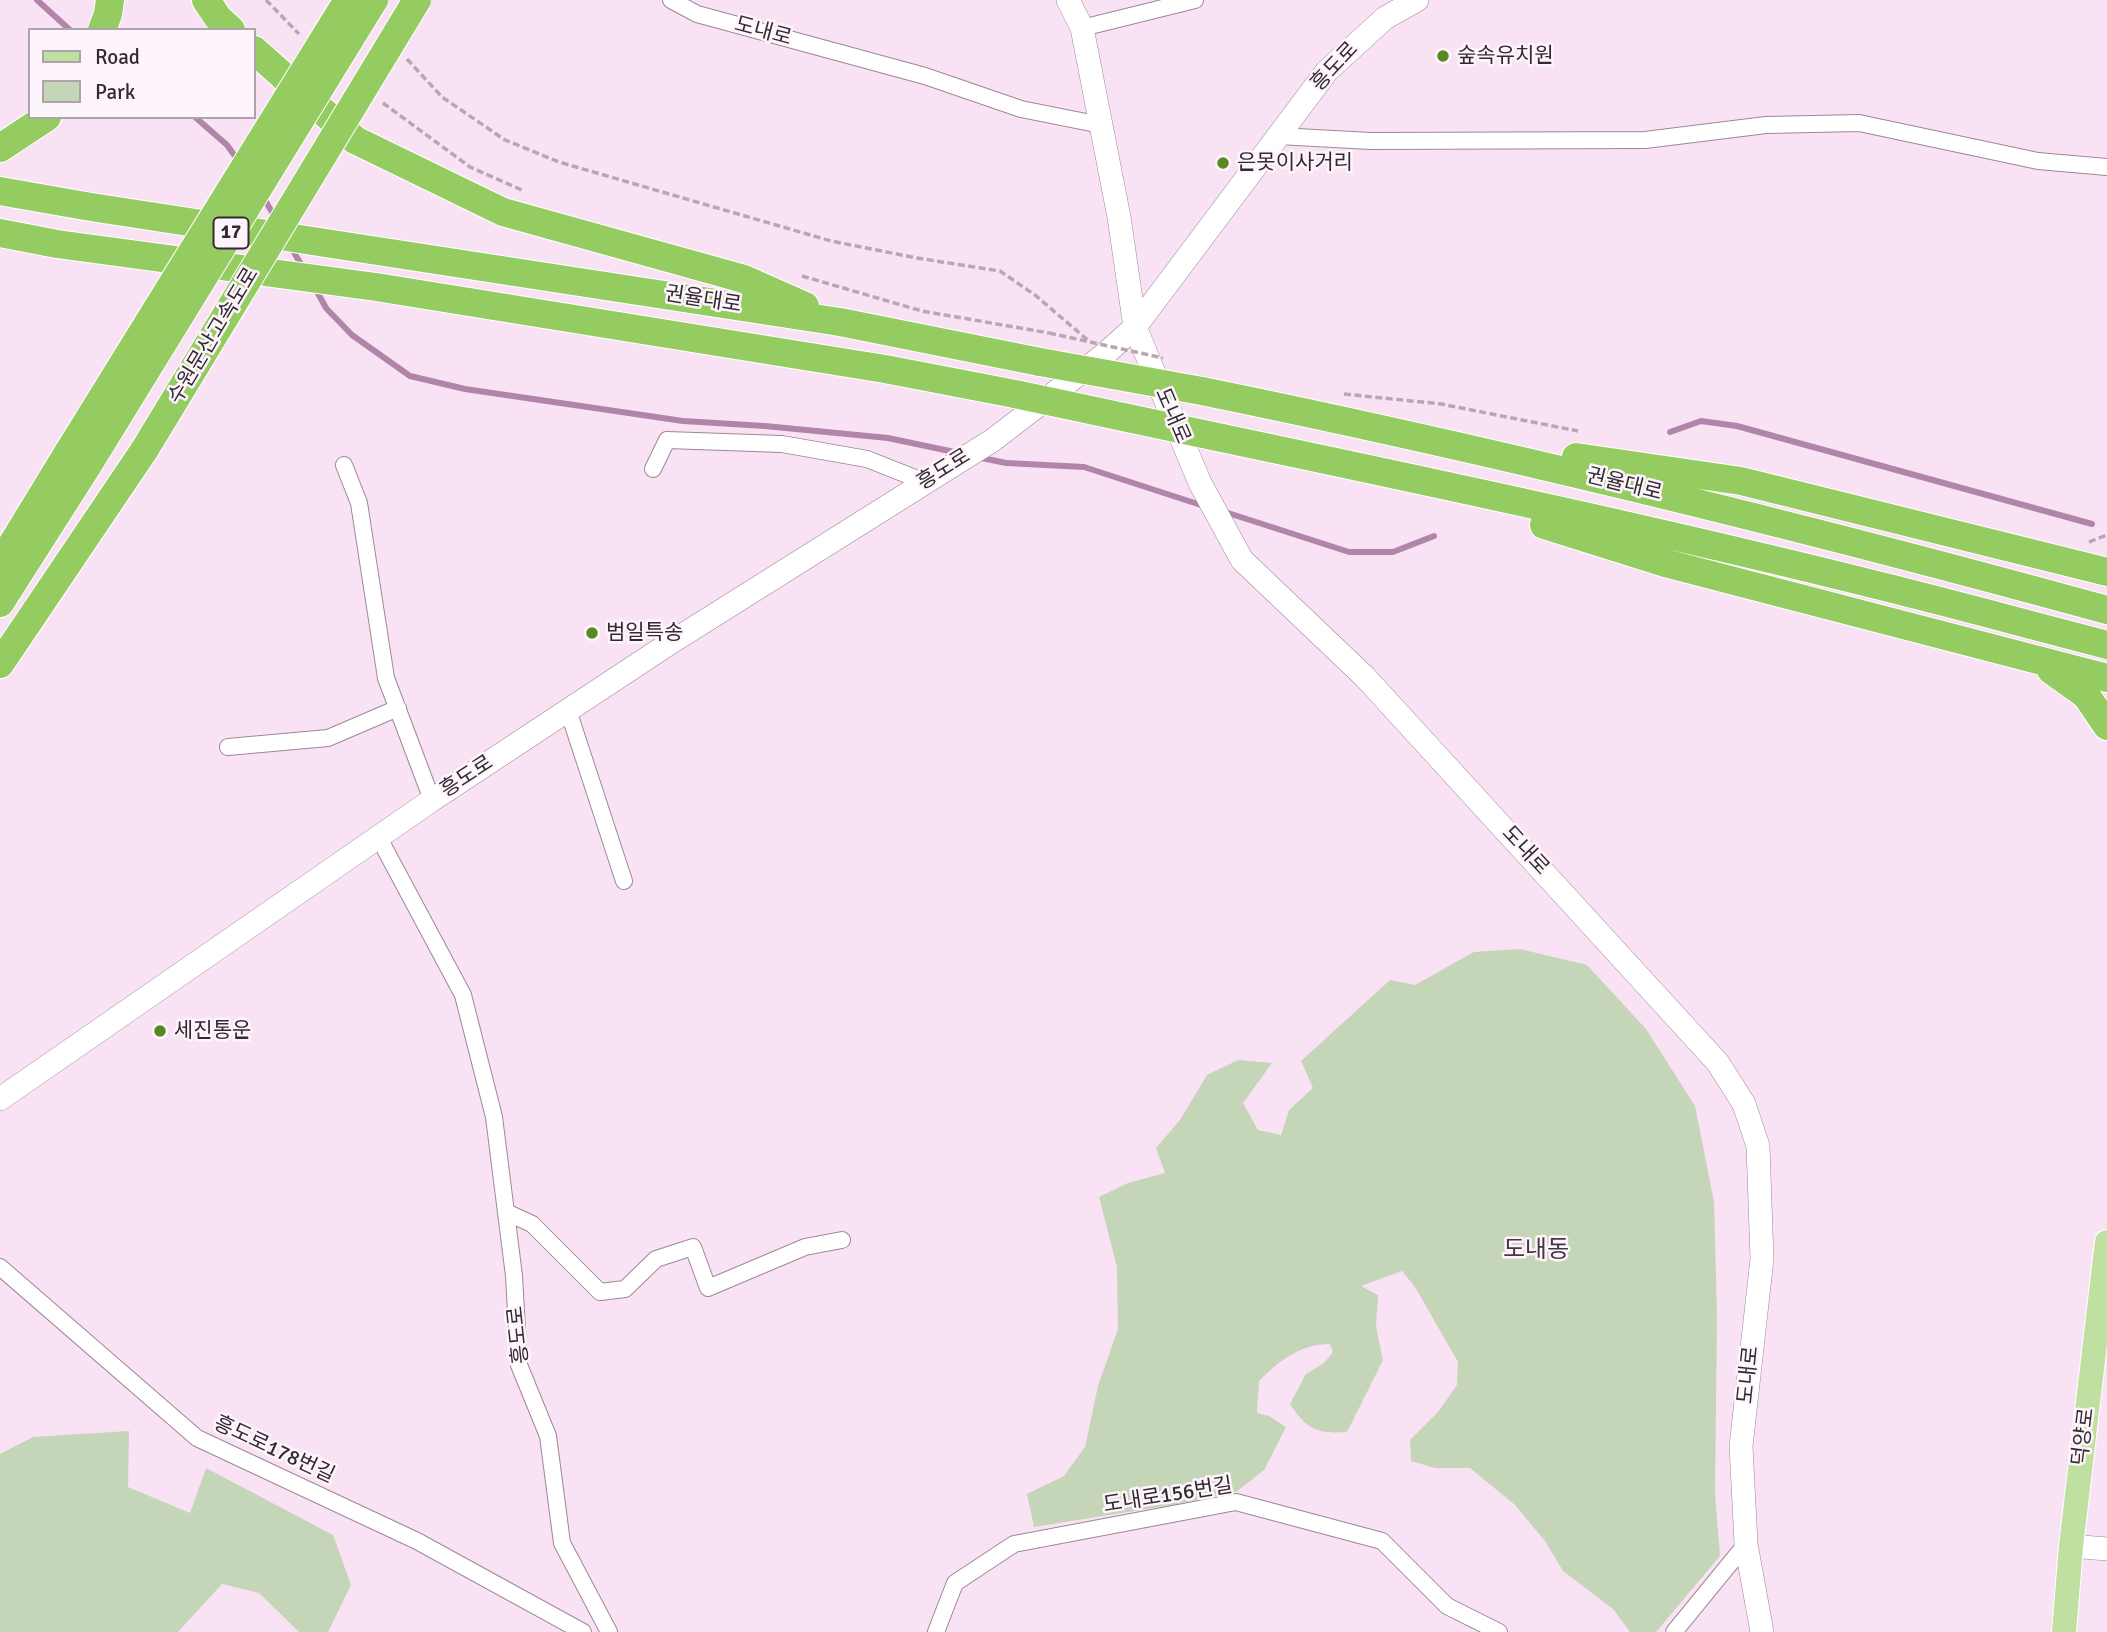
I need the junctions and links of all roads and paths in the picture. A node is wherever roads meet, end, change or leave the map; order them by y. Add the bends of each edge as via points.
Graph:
1 (110, 0) edge
2 (206, 0) edge
3 (266, 0) edge
4 (348, 0) edge
5 (374, 0) edge
6 (417, 0) edge
7 (671, 0) edge
8 (1068, 0) edge
9 (1195, 0) edge
10 (1417, 0) edge
11 (103, 28) edge
12 (229, 28) edge
13 (1082, 28) junction
14 (302, 37) dead end
15 (256, 52) edge
16 (406, 58) dead end
17 (376, 98) dead end
18 (44, 119) edge
19 (1101, 125) junction
20 (1278, 136) junction
21 (0, 148) edge
22 (2107, 167) edge
23 (0, 191) edge
24 (534, 196) dead end
25 (0, 233) edge
26 (57, 244) junction
27 (0, 251) edge
28 (795, 274) dead end
29 (840, 322) junction
30 (1135, 327) junction
31 (1105, 354) junction
32 (1164, 358) dead end
33 (1380, 427) junction
34 (78, 458) junction
35 (344, 465) dead end
36 (1361, 467) junction
37 (653, 469) dead end
38 (930, 479) junction
39 (2107, 559) edge
40 (0, 564) edge
41 (2073, 564) junction
42 (2107, 572) edge
43 (2107, 597) edge
44 (0, 603) edge
45 (2107, 610) edge
46 (2107, 643) edge
47 (2035, 659) junction
48 (0, 664) edge
49 (2107, 678) edge
50 (398, 708) junction
51 (568, 710) junction
52 (2107, 726) edge
53 (228, 747) dead end
54 (432, 800) junction
55 (379, 838) junction
56 (624, 881) dead end
57 (0, 1099) edge
58 (506, 1212) junction
59 (842, 1240) dead end
60 (2107, 1242) edge
61 (0, 1267) edge
62 (1746, 1544) junction
63 (2071, 1546) junction
64 (2107, 1549) edge
65 (565, 1627) edge
66 (583, 1632) edge
67 (610, 1632) edge
68 (936, 1632) edge
69 (1499, 1632) edge
70 (1674, 1632) edge
71 (1762, 1632) edge
72 (2064, 1632) edge

1 - 11 highway
2 - 12 highway
3 - 14 path
4 - 34 highway, bridge
5 - 34 highway, 수원문산고속도로 / 17, bridge
6 - 48 highway, 수원문산고속도로 / 17, bridge via 145,449
7 - 19 street, 도내로 via 697,14 925,76 1021,109
8 - 13 street, 도내로
9 - 13 street
10 - 20 street, 흥도로 via 1385,18 1327,71
13 - 19 street, 도내로
15 - 29 highway via 355,140 503,212 744,279
16 - 31 path via 442,97 505,141 559,162 831,241 1000,271
17 - 24 path via 470,167
18 - 21 highway
19 - 30 street, 도내로
20 - 22 street via 1371,141 1645,140 1766,125 1859,123 2038,161
20 - 30 street, 흥도로
23 - 29 highway, 권율대로, bridge
25 - 26 highway
26 - 27 highway
26 - 36 highway, 권율대로, bridge via 376,287 939,378
28 - 32 path, bridge via 922,311
29 - 33 highway, 권율대로, bridge
30 - 31 street, 흥도로
30 - 62 street, 도내로 via 1200,483 1242,560 1374,687 1718,1063 1744,1104 1758,1146 1762,1259 1741,1446
31 - 38 street, 흥도로 via 993,440
33 - 41 highway via 1741,481
33 - 45 highway, 권율대로 via 1661,494
34 - 40 highway
34 - 44 highway, 수원문산고속도로 / 17
35 - 50 street via 359,503 386,678
36 - 46 highway, 권율대로, bridge via 1890,587
36 - 47 highway via 1665,563
37 - 38 street via 667,440 782,444 867,459
38 - 51 street, 흥도로
39 - 41 highway
41 - 42 highway
41 - 43 highway
46 - 47 highway via 2104,654
47 - 49 highway
47 - 52 highway via 2086,695
50 - 53 street via 328,738
50 - 54 street
51 - 54 street, 흥도로
51 - 56 street
54 - 55 street, 흥도로
55 - 57 street, 흥도로
55 - 58 street, 흥도로 via 463,995 494,1117
58 - 59 street via 532,1224 600,1292 625,1289 656,1259 693,1247 708,1288 805,1247
58 - 67 street, 흥도로 via 519,1365 548,1436 562,1543
60 - 63 main road, 덕양로
61 - 65 street, 흥도로178번길 via 197,1438 417,1541
62 - 70 street
62 - 71 street, 도내로
63 - 64 street
63 - 72 main road, 덕양로
65 - 66 street, 흥도로178번길
68 - 69 street, 도내로156번길 via 955,1583 1014,1544 1236,1502 1382,1541 1447,1606

